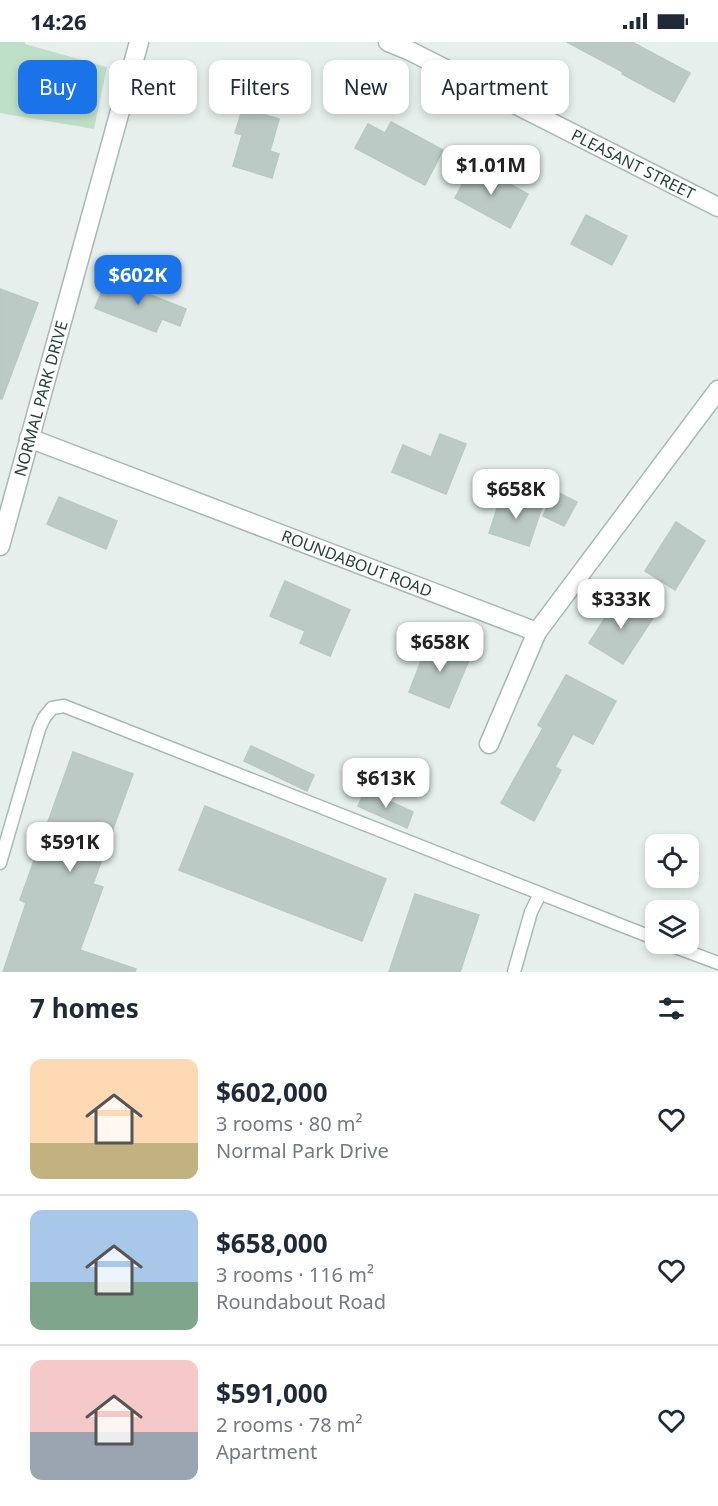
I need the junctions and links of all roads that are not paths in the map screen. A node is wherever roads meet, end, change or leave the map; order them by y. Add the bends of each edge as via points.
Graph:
1 (139, 42) edge
2 (388, 42) edge
3 (718, 207) edge
4 (718, 390) edge
5 (29, 438) junction
6 (0, 546) edge
7 (537, 632) junction
8 (489, 744) dead end
9 (0, 863) edge
10 (540, 894) junction
11 (645, 935) edge
12 (694, 954) edge
13 (718, 963) edge
14 (514, 972) edge

1 - 5 street, NORMAL PARK DRIVE
2 - 3 street, PLEASANT STREET
4 - 7 street
5 - 6 street, NORMAL PARK DRIVE
5 - 7 street, ROUNDABOUT ROAD
7 - 8 street
9 - 10 lane via 39,729 52,708 64,706
10 - 11 lane
10 - 14 lane
12 - 13 lane

